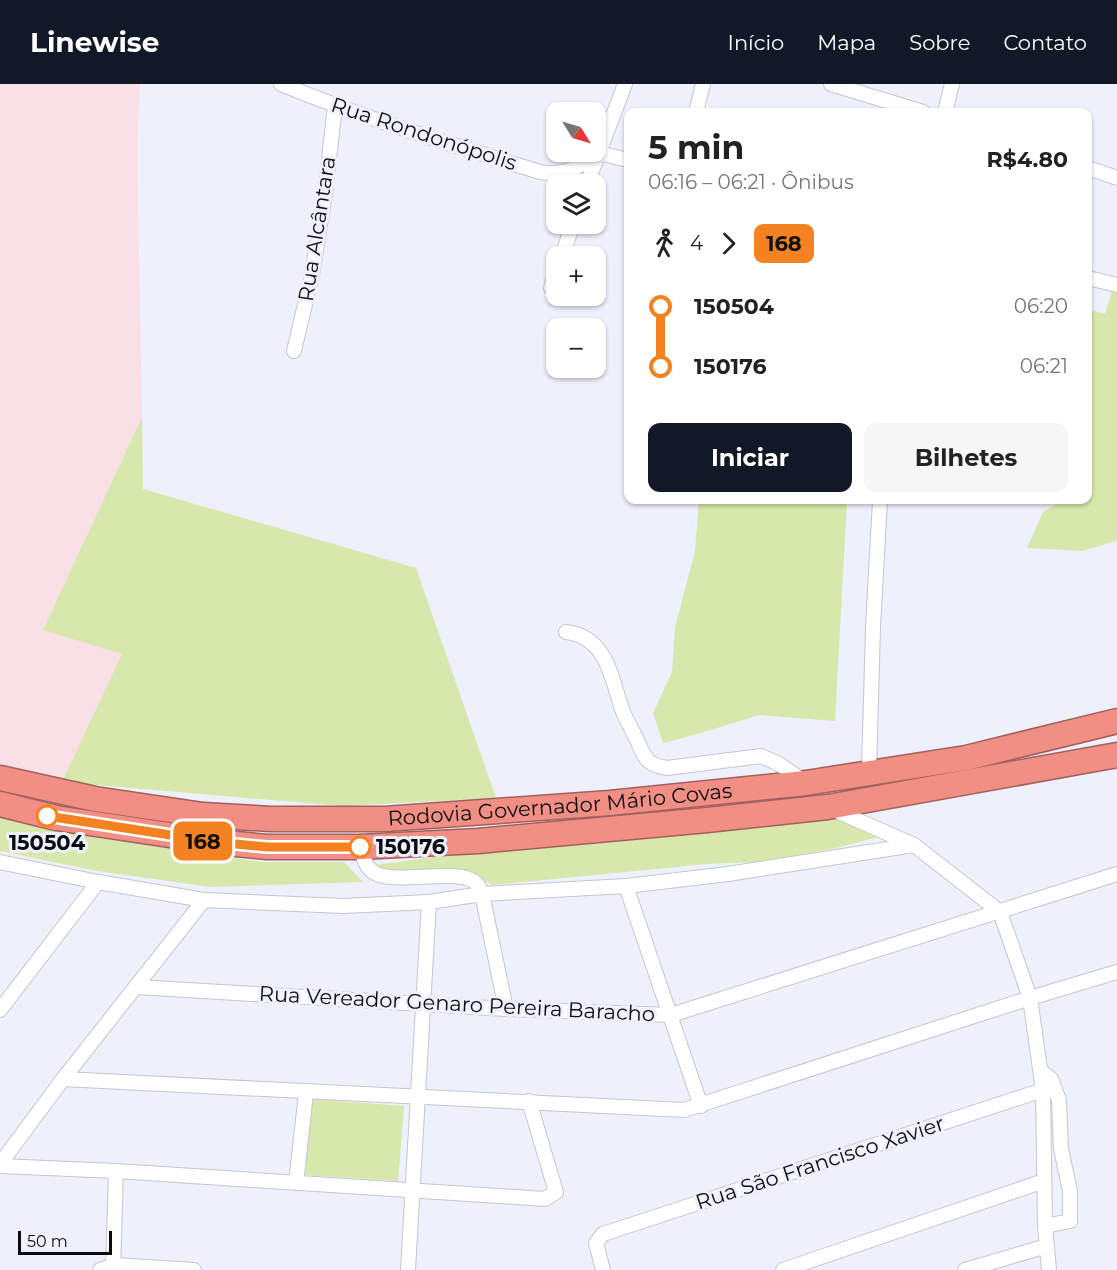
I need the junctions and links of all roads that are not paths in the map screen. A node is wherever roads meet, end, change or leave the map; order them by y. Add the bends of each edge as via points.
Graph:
1 (281, 84) edge
2 (625, 84) edge
3 (703, 84) edge
4 (831, 84) edge
5 (952, 84) edge
6 (335, 106) junction
7 (697, 108) edge
8 (910, 108) edge
9 (946, 108) edge
10 (606, 134) edge
11 (606, 155) edge
12 (624, 159) edge
13 (587, 162) edge
14 (1092, 169) edge
15 (1117, 178) edge
16 (1092, 279) edge
17 (1117, 285) edge
18 (294, 351) dead end
19 (880, 504) edge
20 (566, 632) dead end
21 (1117, 721) edge
22 (1117, 755) edge
23 (869, 772) junction
24 (0, 778) edge
25 (806, 783) junction
26 (0, 804) edge
27 (828, 807) junction
28 (914, 845) junction
29 (360, 847) junction
30 (0, 862) edge
31 (1117, 874) edge
32 (98, 882) junction
33 (626, 886) junction
34 (482, 894) junction
35 (204, 900) junction
36 (429, 902) junction
37 (1000, 912) junction
38 (1117, 972) edge
39 (136, 987) junction
40 (1030, 998) junction
41 (423, 1004) junction
42 (506, 1009) junction
43 (0, 1010) edge
44 (671, 1015) junction
45 (1041, 1071) junction
46 (63, 1079) junction
47 (1043, 1090) junction
48 (306, 1093) junction
49 (418, 1097) junction
50 (529, 1101) junction
51 (701, 1106) junction
52 (0, 1165) edge
53 (116, 1171) junction
54 (1044, 1181) junction
55 (296, 1183) junction
56 (413, 1191) junction
57 (1045, 1226) junction
58 (1047, 1246) junction
59 (114, 1267) edge
60 (100, 1270) edge
61 (194, 1270) edge
62 (408, 1270) edge
63 (603, 1270) edge
64 (783, 1270) edge
65 (965, 1270) edge
66 (1049, 1270) edge

1 - 6 street, Rua Rondonópolis
2 - 10 street
3 - 7 street
4 - 8 street
5 - 9 street
6 - 13 street, Rua Rondonópolis via 553,175 567,173
6 - 18 street, Rua Alcântara via 312,276
11 - 12 street
14 - 15 street
16 - 17 street
19 - 23 street
20 - 25 street via 579,633 592,641 604,658 623,712 647,761 667,768 761,756
21 - 23 highway, Rodovia Governador Mário Covas via 966,758
22 - 27 highway, Rodovia Governador Mário Covas
23 - 25 highway, Rodovia Governador Mário Covas
24 - 25 highway, Rodovia Governador Mário Covas via 150,808 282,819 385,819 496,812
26 - 29 highway, Rodovia Governador Mário Covas via 56,818 216,842 267,847
27 - 28 street
27 - 29 highway, Rodovia Governador Mário Covas via 478,841
28 - 33 street
28 - 37 street
29 - 34 street via 367,866 384,877 469,879
30 - 32 street
31 - 37 street, Rua Vereador Genaro Pereira Baracho
32 - 35 street
32 - 43 street
33 - 34 street
33 - 44 street
34 - 36 street
34 - 42 street
35 - 36 street via 343,906
35 - 39 street
36 - 41 street
37 - 40 street
37 - 44 street, Rua Vereador Genaro Pereira Baracho
38 - 40 street
39 - 41 street, Rua Vereador Genaro Pereira Baracho
39 - 46 street
40 - 45 street
40 - 51 street
41 - 42 street, Rua Vereador Genaro Pereira Baracho
41 - 49 street
42 - 44 street, Rua Vereador Genaro Pereira Baracho
44 - 51 street
45 - 47 street
45 - 57 street via 1051,1079 1059,1100 1061,1149 1070,1191 1070,1221
46 - 48 street
46 - 52 street
47 - 54 street
47 - 63 street, Rua São Francisco Xavier via 603,1234 596,1243
48 - 49 street
48 - 55 street
49 - 50 street
49 - 56 street
50 - 51 street via 673,1111
50 - 56 street via 556,1192 551,1197
52 - 53 street
53 - 55 street
53 - 59 street
54 - 57 street
54 - 64 street
55 - 56 street
56 - 62 street
57 - 58 street
58 - 65 street
58 - 66 street
59 - 60 street
59 - 61 street

